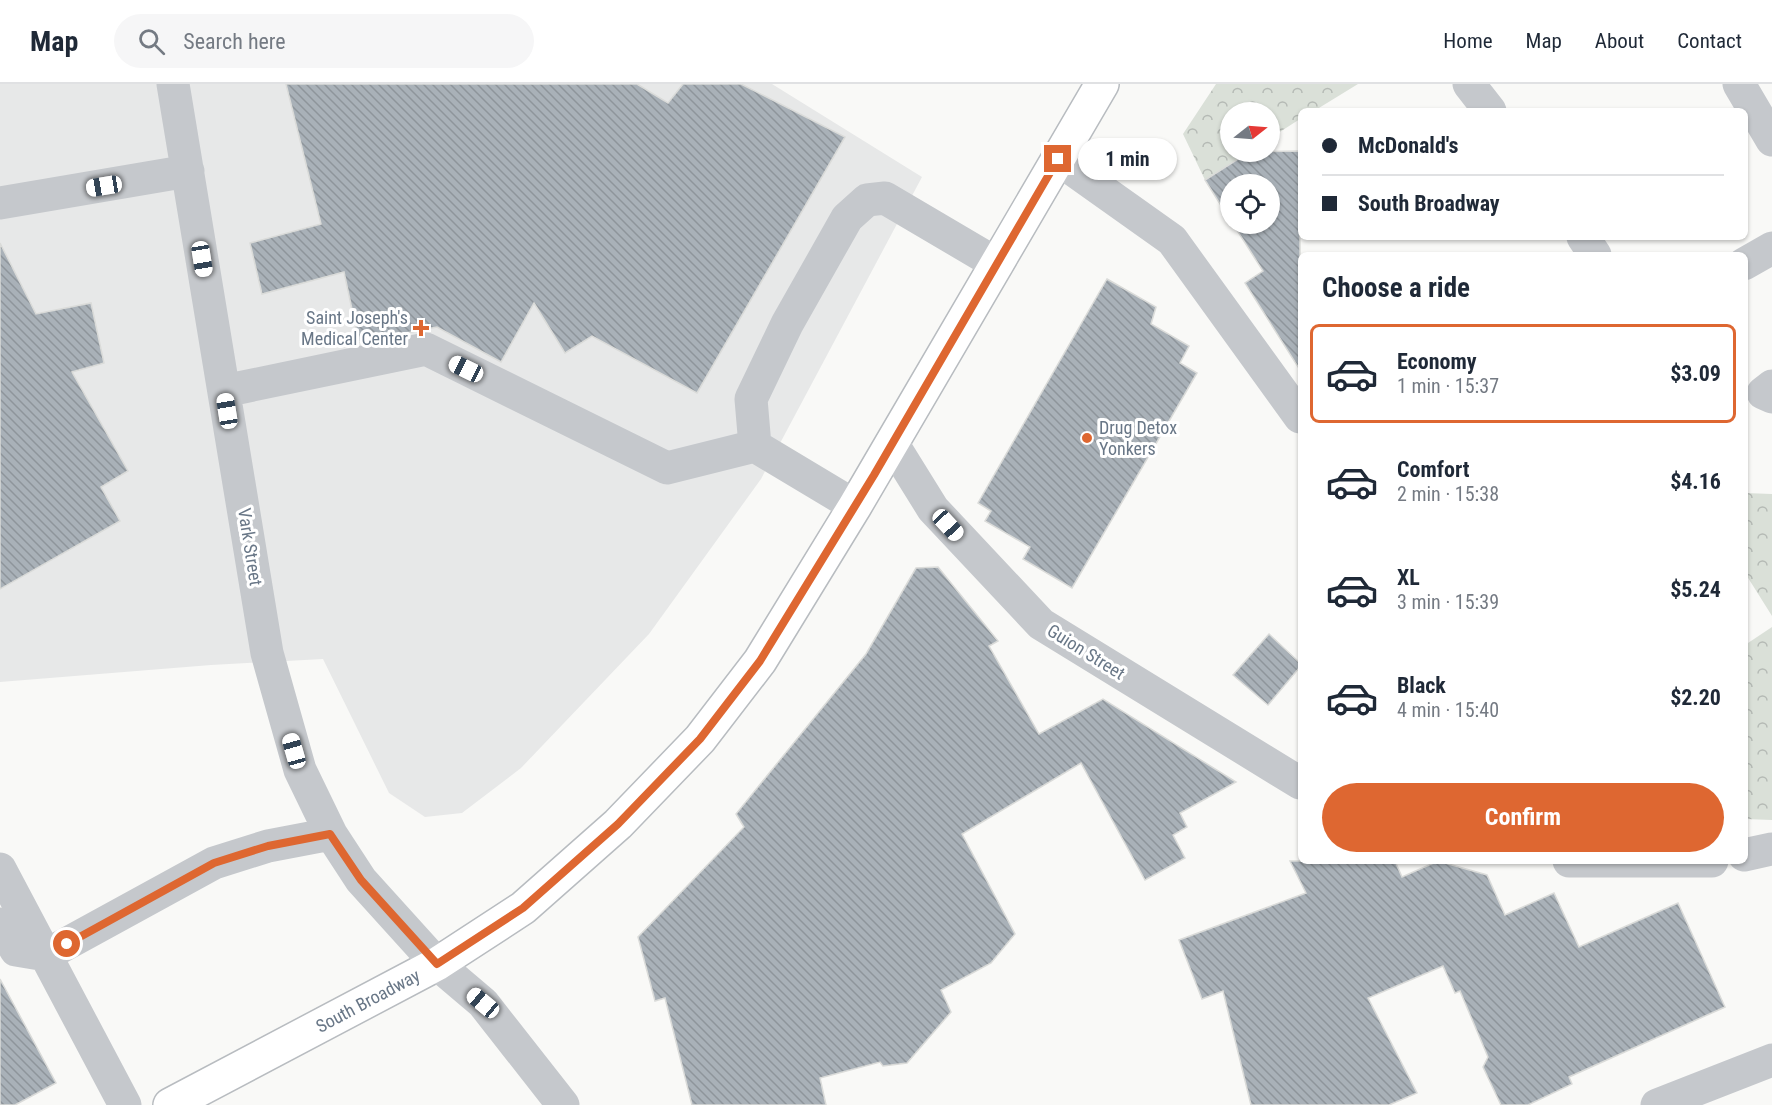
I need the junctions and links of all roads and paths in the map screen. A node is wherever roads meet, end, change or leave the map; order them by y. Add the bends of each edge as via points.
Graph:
1 (173, 84) edge
2 (1102, 84) edge
3 (1739, 84) edge
4 (1772, 140) edge
5 (1058, 159) junction
6 (188, 171) junction
7 (0, 203) edge
8 (1772, 248) edge
9 (1748, 262) edge
10 (997, 264) junction
11 (1772, 386) edge
12 (224, 391) junction
13 (1772, 397) edge
14 (1298, 414) edge
15 (892, 443) junction
16 (755, 446) junction
17 (855, 506) junction
18 (1298, 782) edge
19 (330, 834) junction
20 (1772, 849) edge
21 (1748, 854) edge
22 (0, 868) edge
23 (0, 924) edge
24 (46, 955) junction
25 (437, 964) junction
26 (1772, 1060) edge
27 (125, 1105) edge
28 (170, 1105) edge
29 (563, 1105) edge
30 (1657, 1105) edge

1 - 6 street, Vark Street
2 - 5 main road, South Broadway
3 - 4 street
5 - 10 main road, South Broadway
5 - 14 street via 1172,240
6 - 7 street
6 - 12 street, Vark Street
8 - 9 street
10 - 15 main road, South Broadway
10 - 16 street via 885,198 867,200 847,218 787,324 751,399
11 - 13 street via 1763,393
12 - 16 street via 426,349 667,468
12 - 19 street, Vark Street via 267,652 300,770
15 - 17 main road, South Broadway
15 - 18 street, Guion Street via 933,508 1041,624
16 - 17 street
17 - 25 main road, South Broadway via 760,661 700,739 618,824 523,908
19 - 24 street via 268,846 214,863
19 - 25 street, Vark Street via 361,880
20 - 21 street
22 - 24 street
23 - 24 street via 16,950
24 - 27 street
25 - 28 main road, South Broadway
25 - 29 street, Vark Street via 483,1003
26 - 30 street

